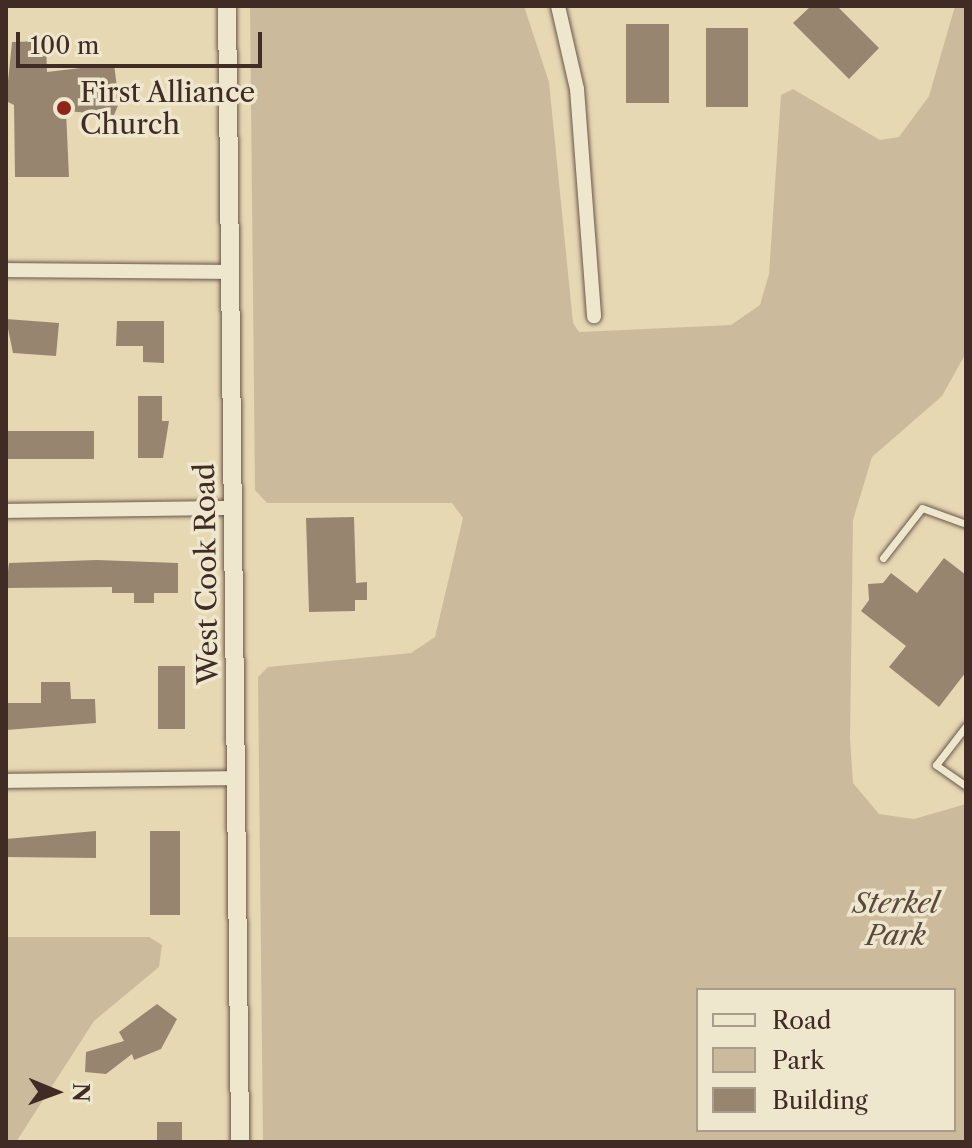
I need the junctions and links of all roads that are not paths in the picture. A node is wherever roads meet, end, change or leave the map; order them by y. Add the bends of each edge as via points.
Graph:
1 (227, 6) edge
2 (558, 6) edge
3 (6, 270) edge
4 (231, 272) junction
5 (594, 316) dead end
6 (233, 508) junction
7 (6, 511) edge
8 (966, 524) edge
9 (883, 558) dead end
10 (966, 726) edge
11 (237, 778) junction
12 (6, 781) edge
13 (966, 786) edge
14 (240, 1142) edge

1 - 4 main road, West Cook Road
2 - 5 street via 576,78
3 - 4 street
4 - 6 main road, West Cook Road
6 - 7 street
6 - 11 main road, West Cook Road
8 - 9 lane via 922,508
10 - 13 lane via 936,765
11 - 12 street
11 - 14 main road, West Cook Road

